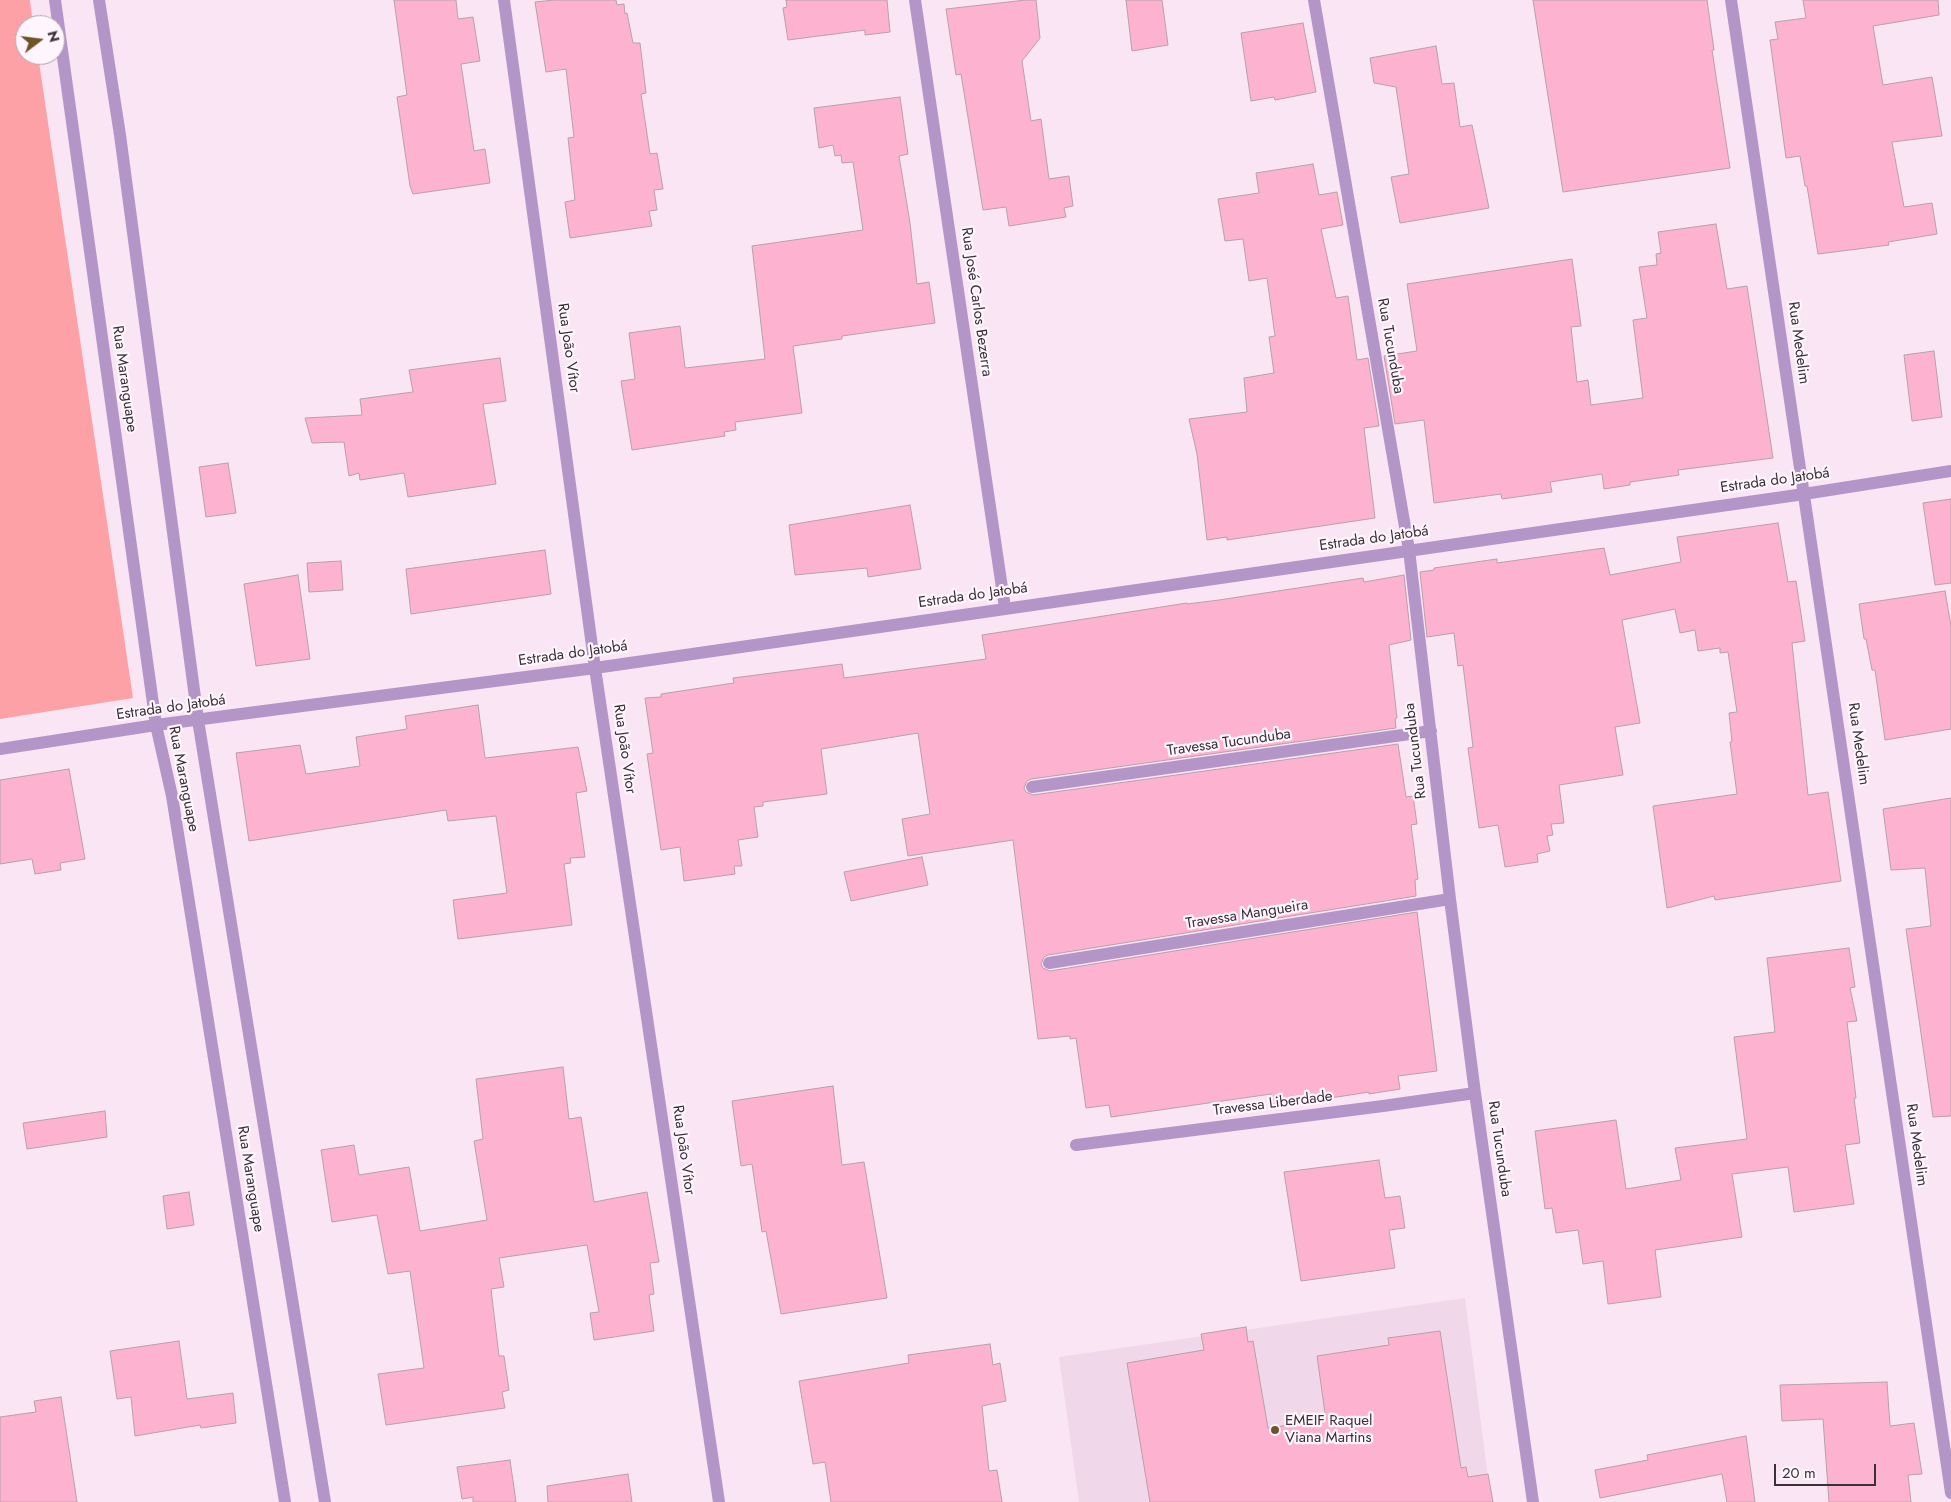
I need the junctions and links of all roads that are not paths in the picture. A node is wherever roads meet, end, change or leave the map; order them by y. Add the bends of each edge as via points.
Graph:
1 (55, 0) edge
2 (99, 0) edge
3 (504, 0) edge
4 (915, 0) edge
5 (1314, 0) edge
6 (1731, 0) edge
7 (1951, 471) edge
8 (1804, 494) junction
9 (1409, 550) junction
10 (1005, 608) junction
11 (596, 668) junction
12 (198, 720) junction
13 (156, 725) junction
14 (1431, 731) junction
15 (0, 749) edge
16 (1032, 787) dead end
17 (1450, 899) junction
18 (1049, 963) dead end
19 (1475, 1093) junction
20 (1076, 1145) dead end
21 (1951, 1493) edge
22 (285, 1502) edge
23 (325, 1502) edge
24 (719, 1502) edge
25 (1533, 1502) edge

1 - 13 street, Rua Maranguape
2 - 12 street, Rua Maranguape
3 - 11 street, Rua João Vítor
4 - 10 street, Rua José Carlos Bezerra
5 - 9 street, Rua Tucunduba
6 - 8 street, Rua Medelim
7 - 8 street, Estrada do Jatobá
8 - 9 street, Estrada do Jatobá
8 - 21 street, Rua Medelim
9 - 10 street, Estrada do Jatobá
9 - 14 street, Rua Tucunduba
10 - 11 street, Estrada do Jatobá
11 - 12 street, Estrada do Jatobá
11 - 24 street, Rua João Vítor
12 - 13 street, Estrada do Jatobá
12 - 23 street, Rua Maranguape
13 - 15 street, Estrada do Jatobá
13 - 22 street, Rua Maranguape via 172,796
14 - 16 street, Travessa Tucunduba
14 - 17 street, Rua Tucunduba
17 - 18 street, Travessa Mangueira
17 - 19 street, Rua Tucunduba
19 - 20 street, Travessa Liberdade
19 - 25 street, Rua Tucunduba

